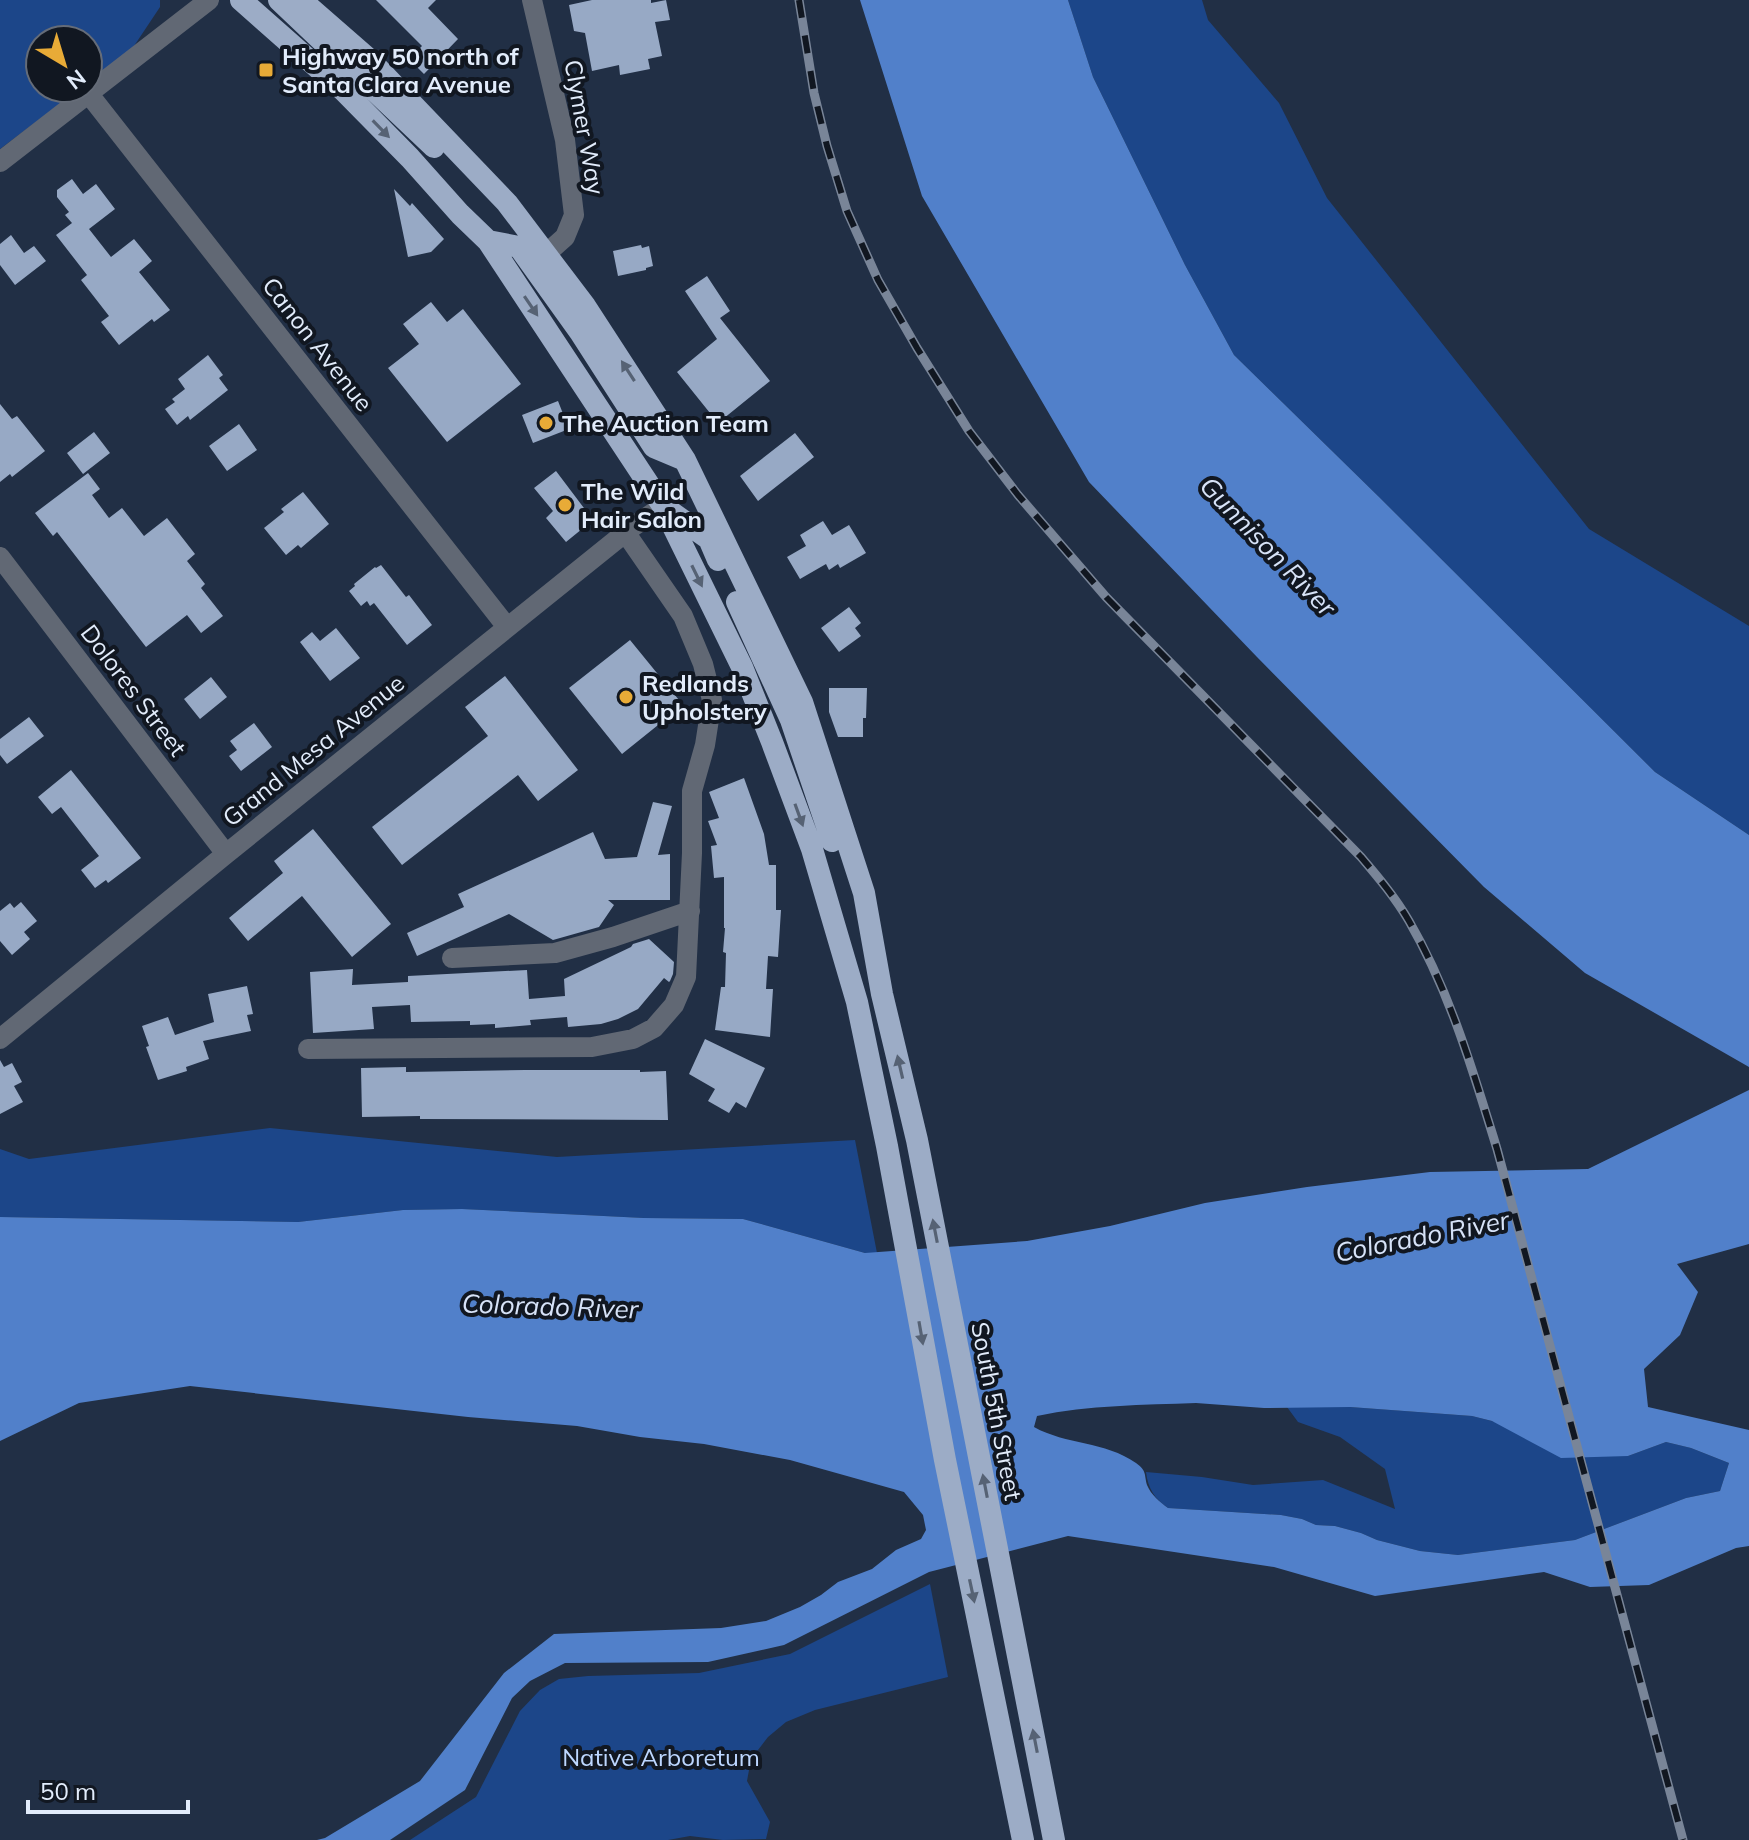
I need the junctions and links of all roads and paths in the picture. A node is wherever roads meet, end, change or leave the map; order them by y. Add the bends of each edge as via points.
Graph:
1 (209, 0) edge
2 (241, 0) edge
3 (279, 0) edge
4 (301, 0) edge
5 (532, 0) edge
6 (104, 81) edge
7 (74, 104) edge
8 (97, 104) edge
9 (0, 162) edge
10 (507, 203) junction
11 (488, 241) junction
12 (546, 254) junction
13 (685, 460) junction
14 (663, 506) junction
15 (625, 532) junction
16 (0, 557) edge
17 (507, 627) junction
18 (226, 854) junction
19 (864, 893) junction
20 (690, 911) junction
21 (452, 958) dead end
22 (0, 1039) edge
23 (308, 1049) dead end
24 (1021, 1830) edge
25 (1054, 1840) edge

1 - 6 street
2 -> 11 highway via 344,91
3 - 10 highway via 484,195
4 - 10 highway via 371,61
5 - 12 street, Clymer Way via 565,140 574,215 565,237
7 - 9 street
8 - 17 street, Canon Avenue
10 - 12 highway
11 - 13 highway via 519,247 654,447
11 -> 14 highway
13 -> 12 highway
13 - 19 highway via 802,702
14 - 15 street, Grand Mesa Avenue
14 - 19 highway via 709,539 791,720 832,843
14 -> 24 highway via 742,667 772,742 812,849 857,1002
15 - 17 street, Grand Mesa Avenue
15 - 20 street via 683,616 712,700 692,791
16 - 18 street, Dolores Street
17 - 18 street, Grand Mesa Avenue
18 - 22 street, Grand Mesa Avenue
25 -> 19 highway, South 5th Street
20 - 21 street via 555,953
20 - 23 street via 686,977 674,1005 654,1028 633,1039 592,1047

